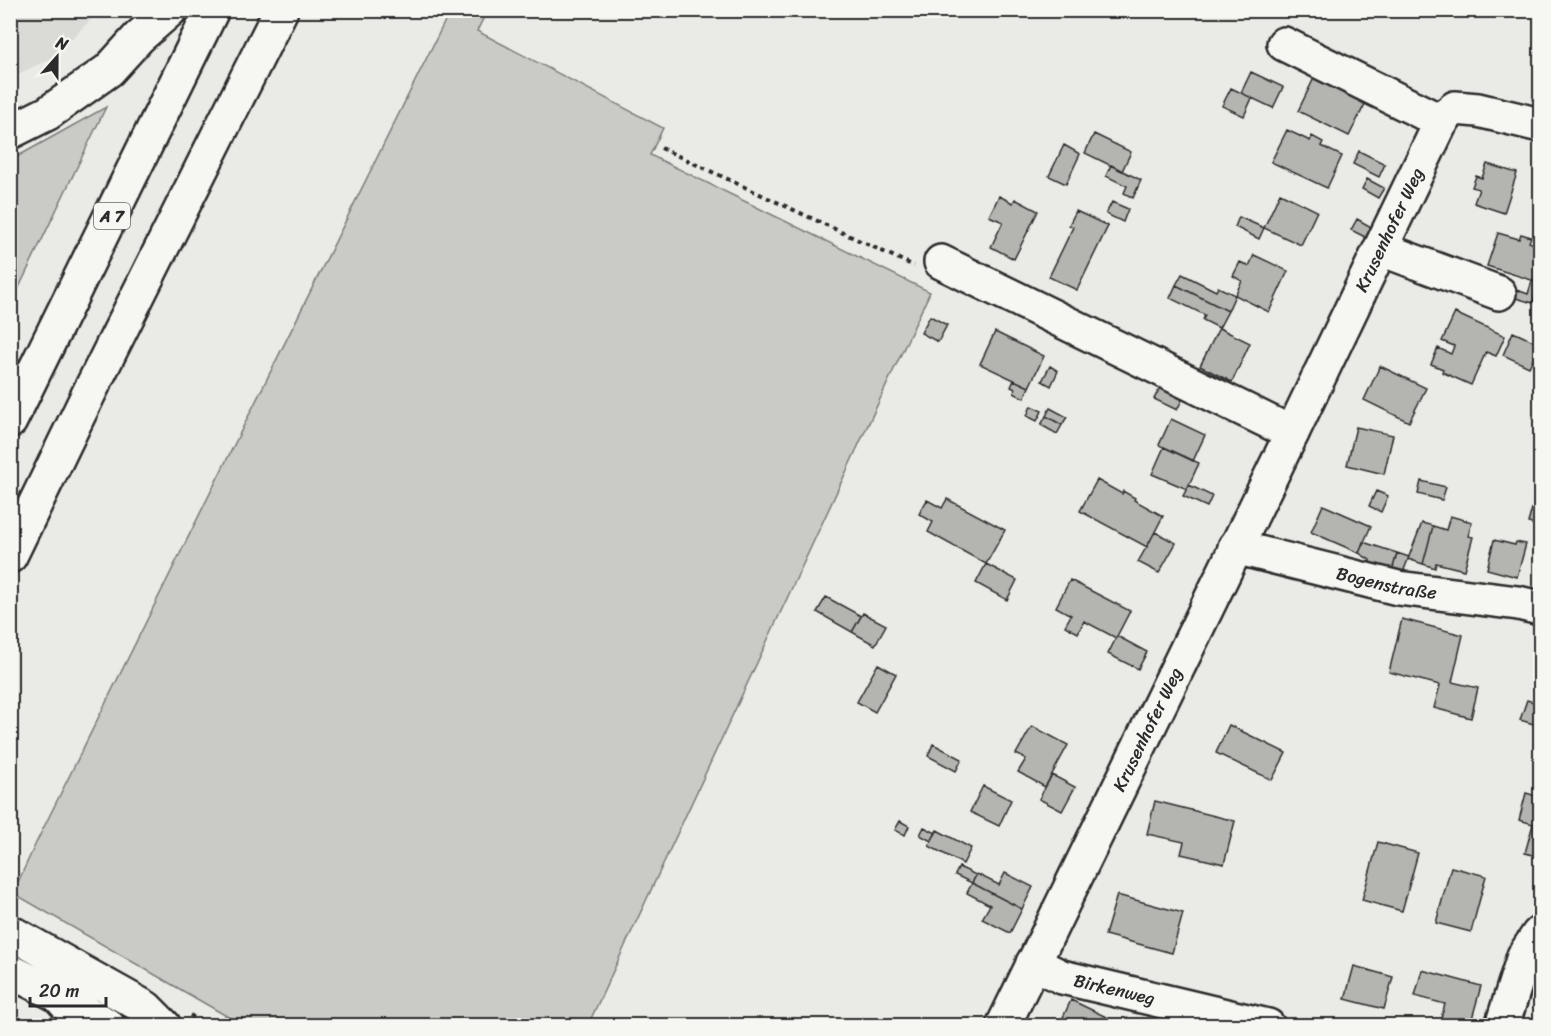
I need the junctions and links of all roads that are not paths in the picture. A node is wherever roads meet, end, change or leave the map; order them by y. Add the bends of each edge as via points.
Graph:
1 (170, 10) edge
2 (212, 10) edge
3 (281, 10) edge
4 (1284, 44) dead end
5 (1442, 122) junction
6 (1540, 125) edge
7 (10, 132) edge
8 (1380, 249) junction
9 (941, 262) road end
10 (1499, 293) dead end
11 (10, 421) edge
12 (1292, 433) junction
13 (1235, 547) junction
14 (10, 556) edge
15 (1540, 608) edge
16 (10, 932) edge
17 (1540, 933) edge
18 (1033, 963) junction
19 (10, 971) edge
20 (58, 995) junction
21 (86, 1026) edge
22 (108, 1026) edge
23 (164, 1026) edge
24 (1003, 1026) edge
25 (1268, 1026) edge
26 (1502, 1026) edge

1 - 7 main road via 109,70 48,113
2 - 11 main road, A 7
3 - 14 main road
4 - 5 main road
5 - 6 main road via 1455,108
5 - 8 main road, Krusenhofer Weg
8 - 10 main road
8 - 12 main road, Krusenhofer Weg
9 - 12 main road
12 - 13 main road, Krusenhofer Weg
13 - 15 main road, Bogenstraße via 1398,588
13 - 18 main road, Krusenhofer Weg
16 - 23 main road via 146,1008
17 - 26 main road via 1524,956
18 - 24 main road, Krusenhofer Weg
18 - 25 main road, Birkenweg via 1062,977
19 - 20 main road
20 - 21 main road
20 - 22 main road

